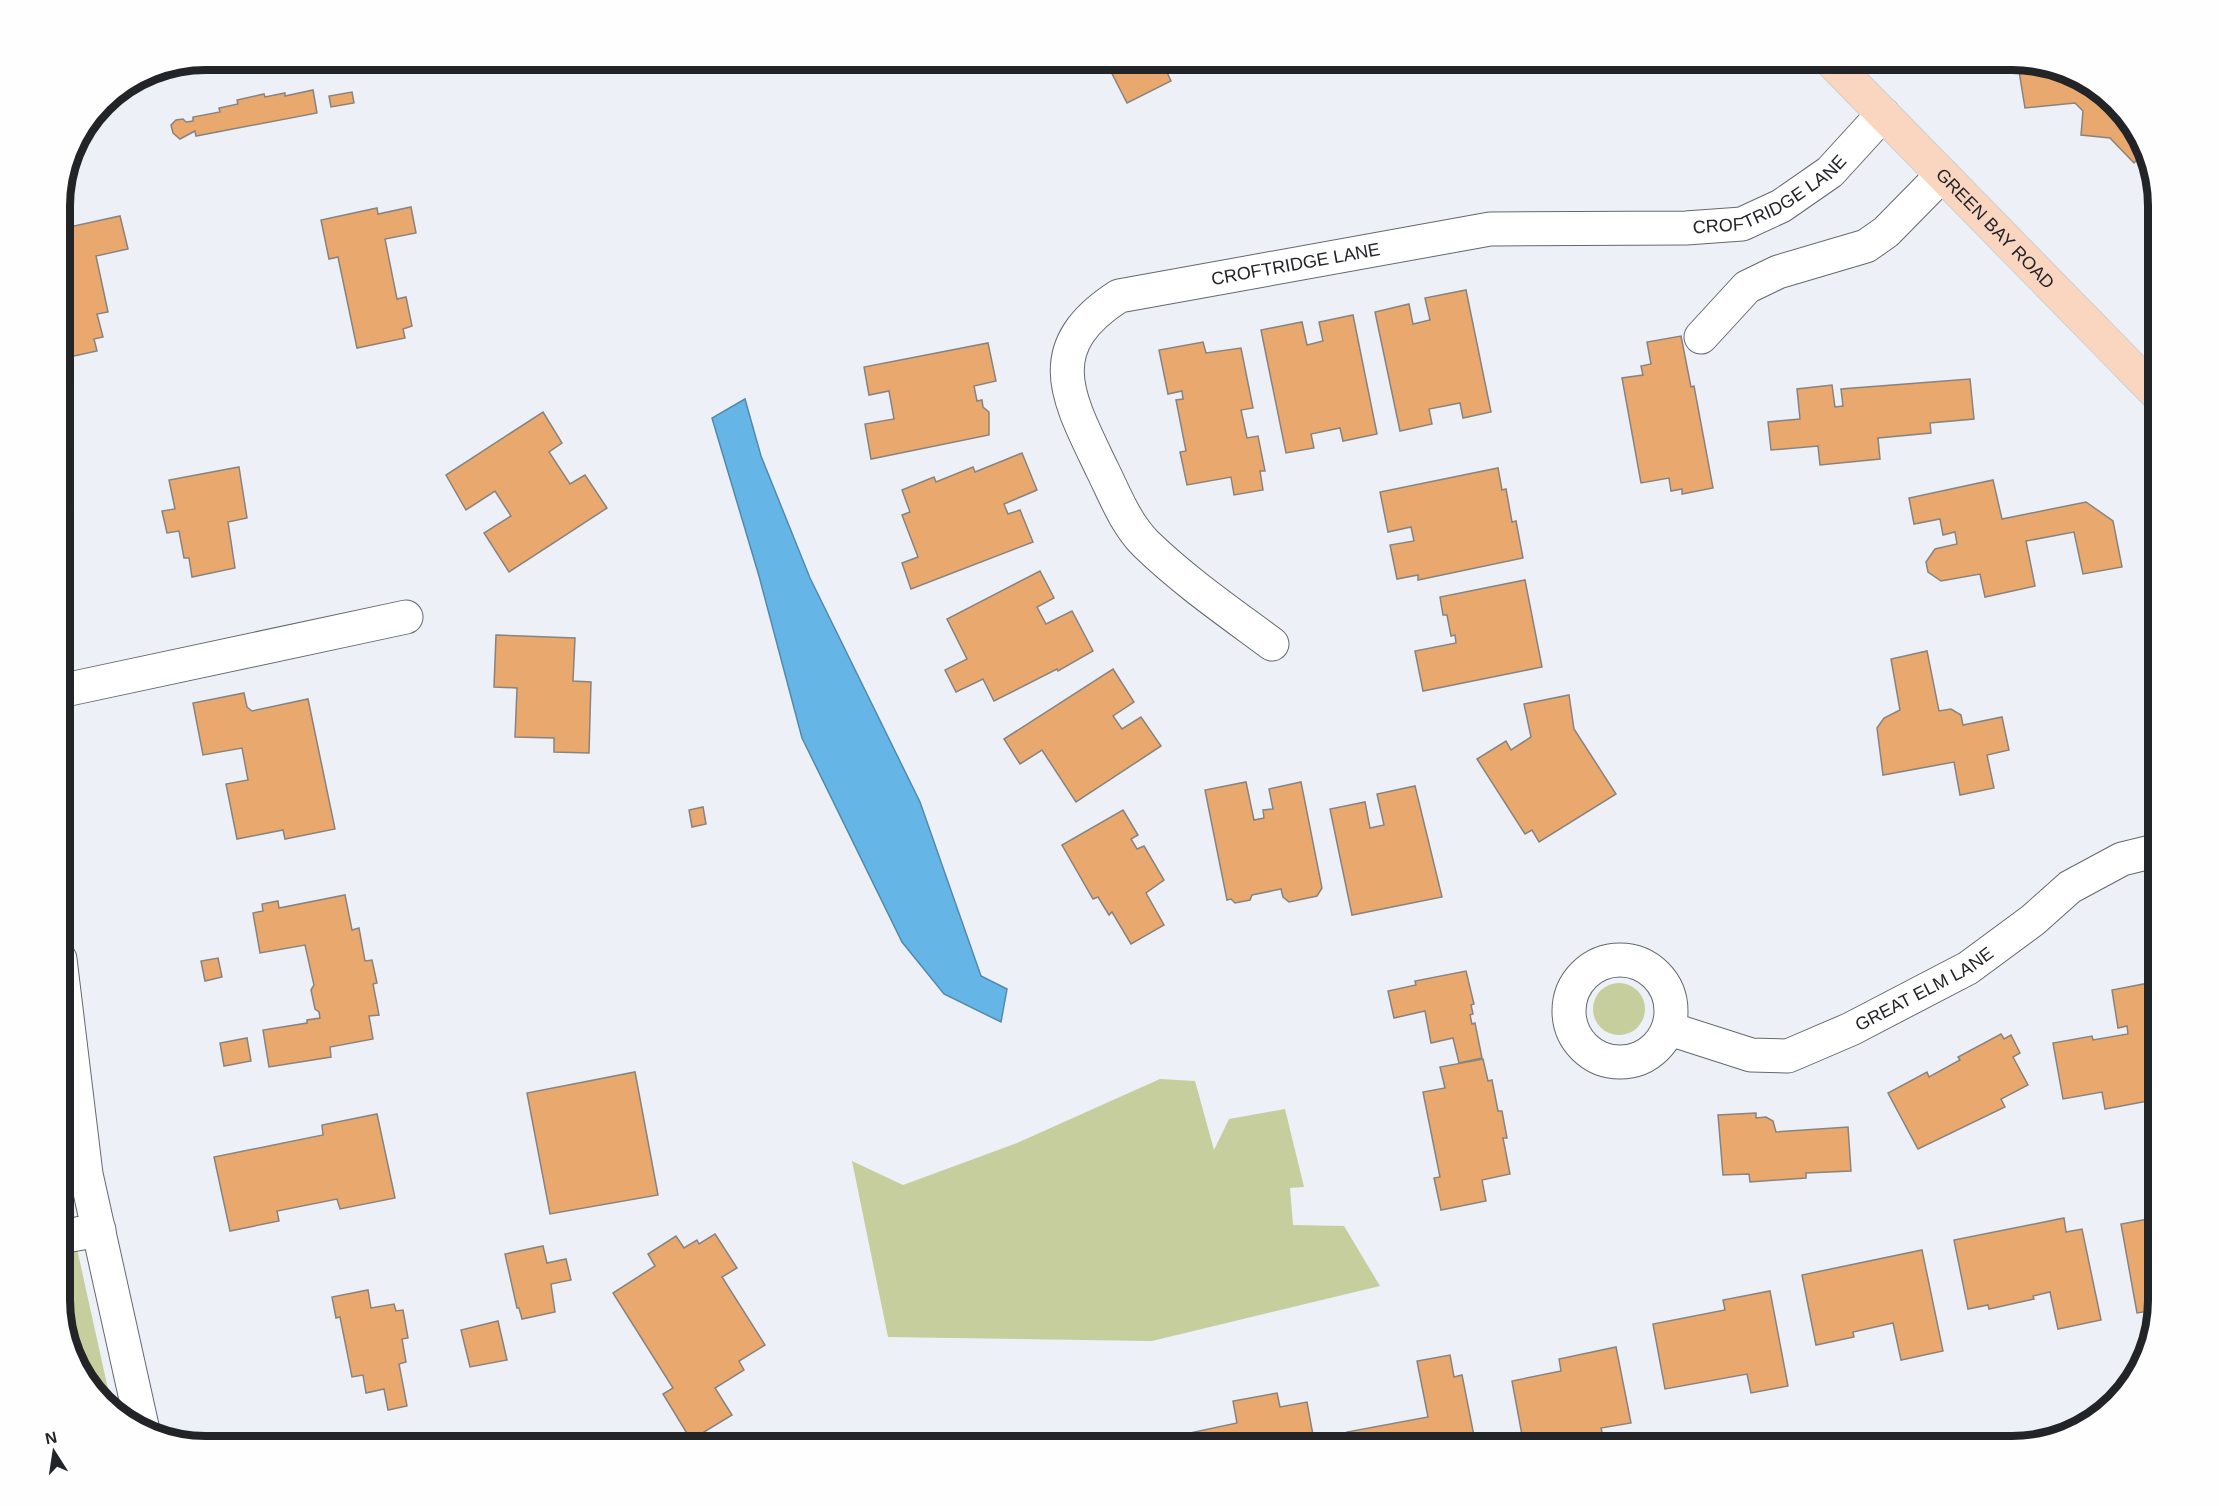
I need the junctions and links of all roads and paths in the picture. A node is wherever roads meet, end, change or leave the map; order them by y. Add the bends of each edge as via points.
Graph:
1 (1840, 70) edge
2 (1883, 114) junction
3 (1942, 175) junction
4 (1701, 337) dead end
5 (2148, 385) edge
6 (406, 617) dead end
7 (1272, 644) dead end
8 (71, 689) edge
9 (2148, 853) edge
10 (1670, 1029) dead end
11 (71, 1143) edge
12 (73, 1177) edge
13 (99, 1230) junction
14 (71, 1235) edge
15 (140, 1417) edge

1 - 2 main road, GREEN BAY ROAD
2 - 3 main road, GREEN BAY ROAD
2 - 7 street, CROFTRIDGE LANE via 1830,172 1781,207 1742,224 1490,229 1119,296 1099,309 1081,326 1070,351 1067,383 1079,421 1128,522 1145,543
3 - 4 street via 1886,232 1866,246 1778,272 1747,287
3 - 5 main road, GREEN BAY ROAD
6 - 8 street
9 - 10 street, GREAT ELM LANE via 2122,860 2070,887 1968,968 1851,1029 1788,1056 1751,1055
11 - 12 street
12 - 13 street
13 - 14 street
13 - 15 street

